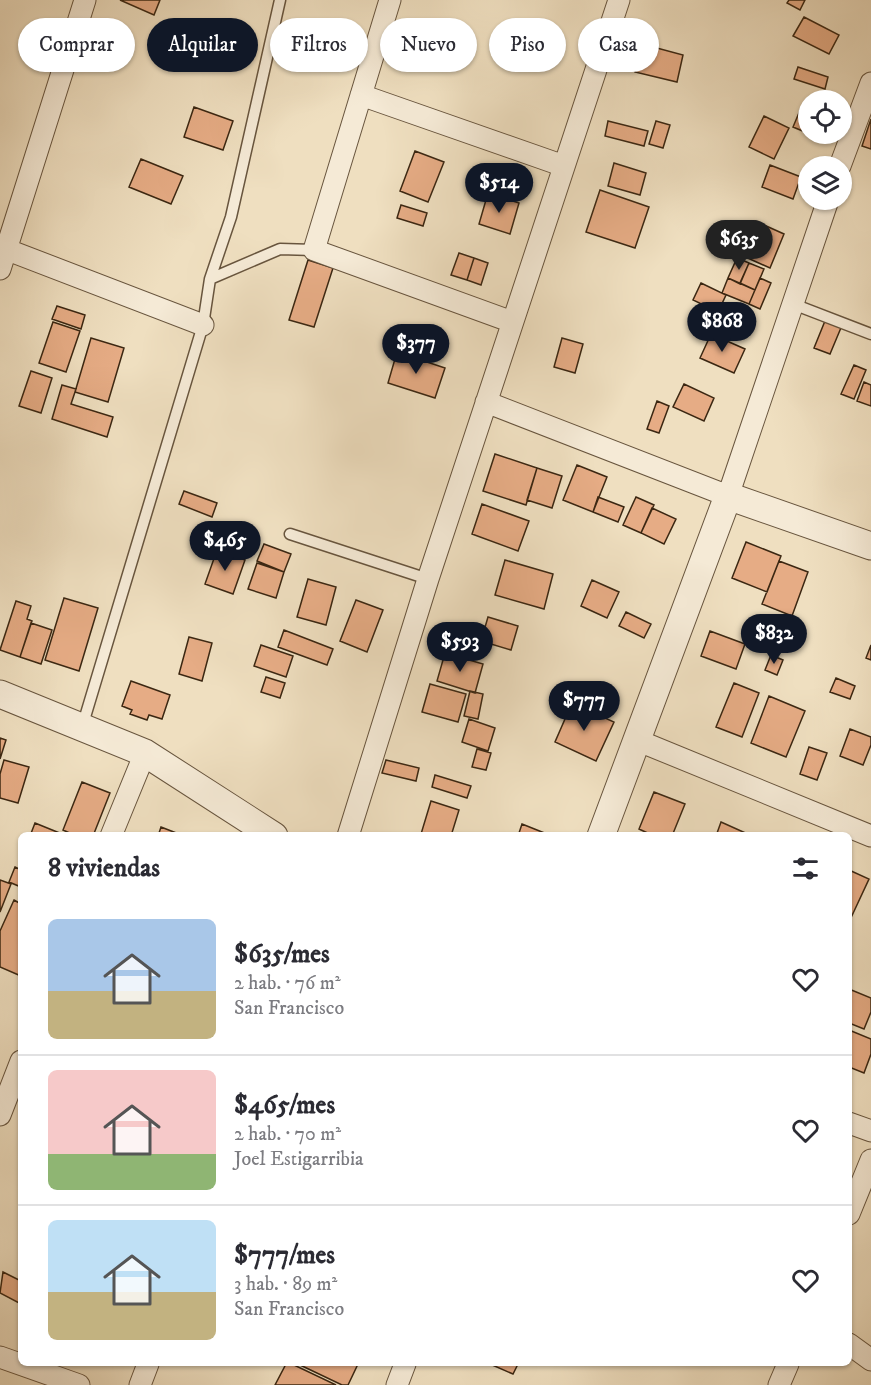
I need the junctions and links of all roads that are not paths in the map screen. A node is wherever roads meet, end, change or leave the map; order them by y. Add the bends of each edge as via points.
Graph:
1 (85, 0) edge
2 (280, 0) edge
3 (390, 0) edge
4 (619, 0) edge
5 (871, 83) edge
6 (361, 95) junction
7 (844, 156) edge
8 (564, 166) junction
9 (825, 210) edge
10 (315, 250) junction
11 (2, 255) edge
12 (210, 279) junction
13 (793, 304) junction
14 (512, 322) junction
15 (203, 325) junction
16 (871, 334) edge
17 (486, 402) junction
18 (728, 496) junction
19 (290, 534) dead end
20 (871, 546) edge
21 (428, 579) junction
22 (0, 694) edge
23 (82, 727) junction
24 (639, 741) junction
25 (144, 753) junction
26 (113, 832) edge
27 (268, 832) edge
28 (349, 832) edge
29 (603, 832) edge
30 (871, 836) edge
31 (18, 1066) edge
32 (5, 1087) edge
33 (0, 1115) edge
34 (852, 1124) edge
35 (871, 1131) edge
36 (871, 1160) edge
37 (852, 1207) edge
38 (852, 1346) edge
39 (0, 1357) edge
40 (871, 1360) edge
41 (18, 1363) edge
42 (25, 1366) edge
43 (147, 1366) edge
44 (404, 1366) edge
45 (787, 1366) edge
46 (142, 1384) edge
47 (79, 1385) edge
48 (397, 1385) edge
49 (779, 1385) edge

1 - 11 street
2 - 12 lane via 231,217
3 - 6 street
4 - 8 street
5 - 7 street
6 - 8 street
6 - 10 street
8 - 14 street
9 - 13 street
10 - 12 lane via 280,249
10 - 14 street
11 - 15 street
12 - 15 lane
13 - 16 lane
13 - 18 street
14 - 17 street
15 - 23 lane
17 - 18 street
17 - 21 street
18 - 20 street
18 - 24 street
19 - 21 lane
21 - 28 street
22 - 23 street
23 - 25 street
24 - 29 street
24 - 30 street
25 - 26 street
25 - 27 street
31 - 32 street
32 - 33 street
34 - 35 street
36 - 37 street
38 - 40 street
39 - 41 street
42 - 47 street
43 - 46 street
44 - 48 street
45 - 49 street

